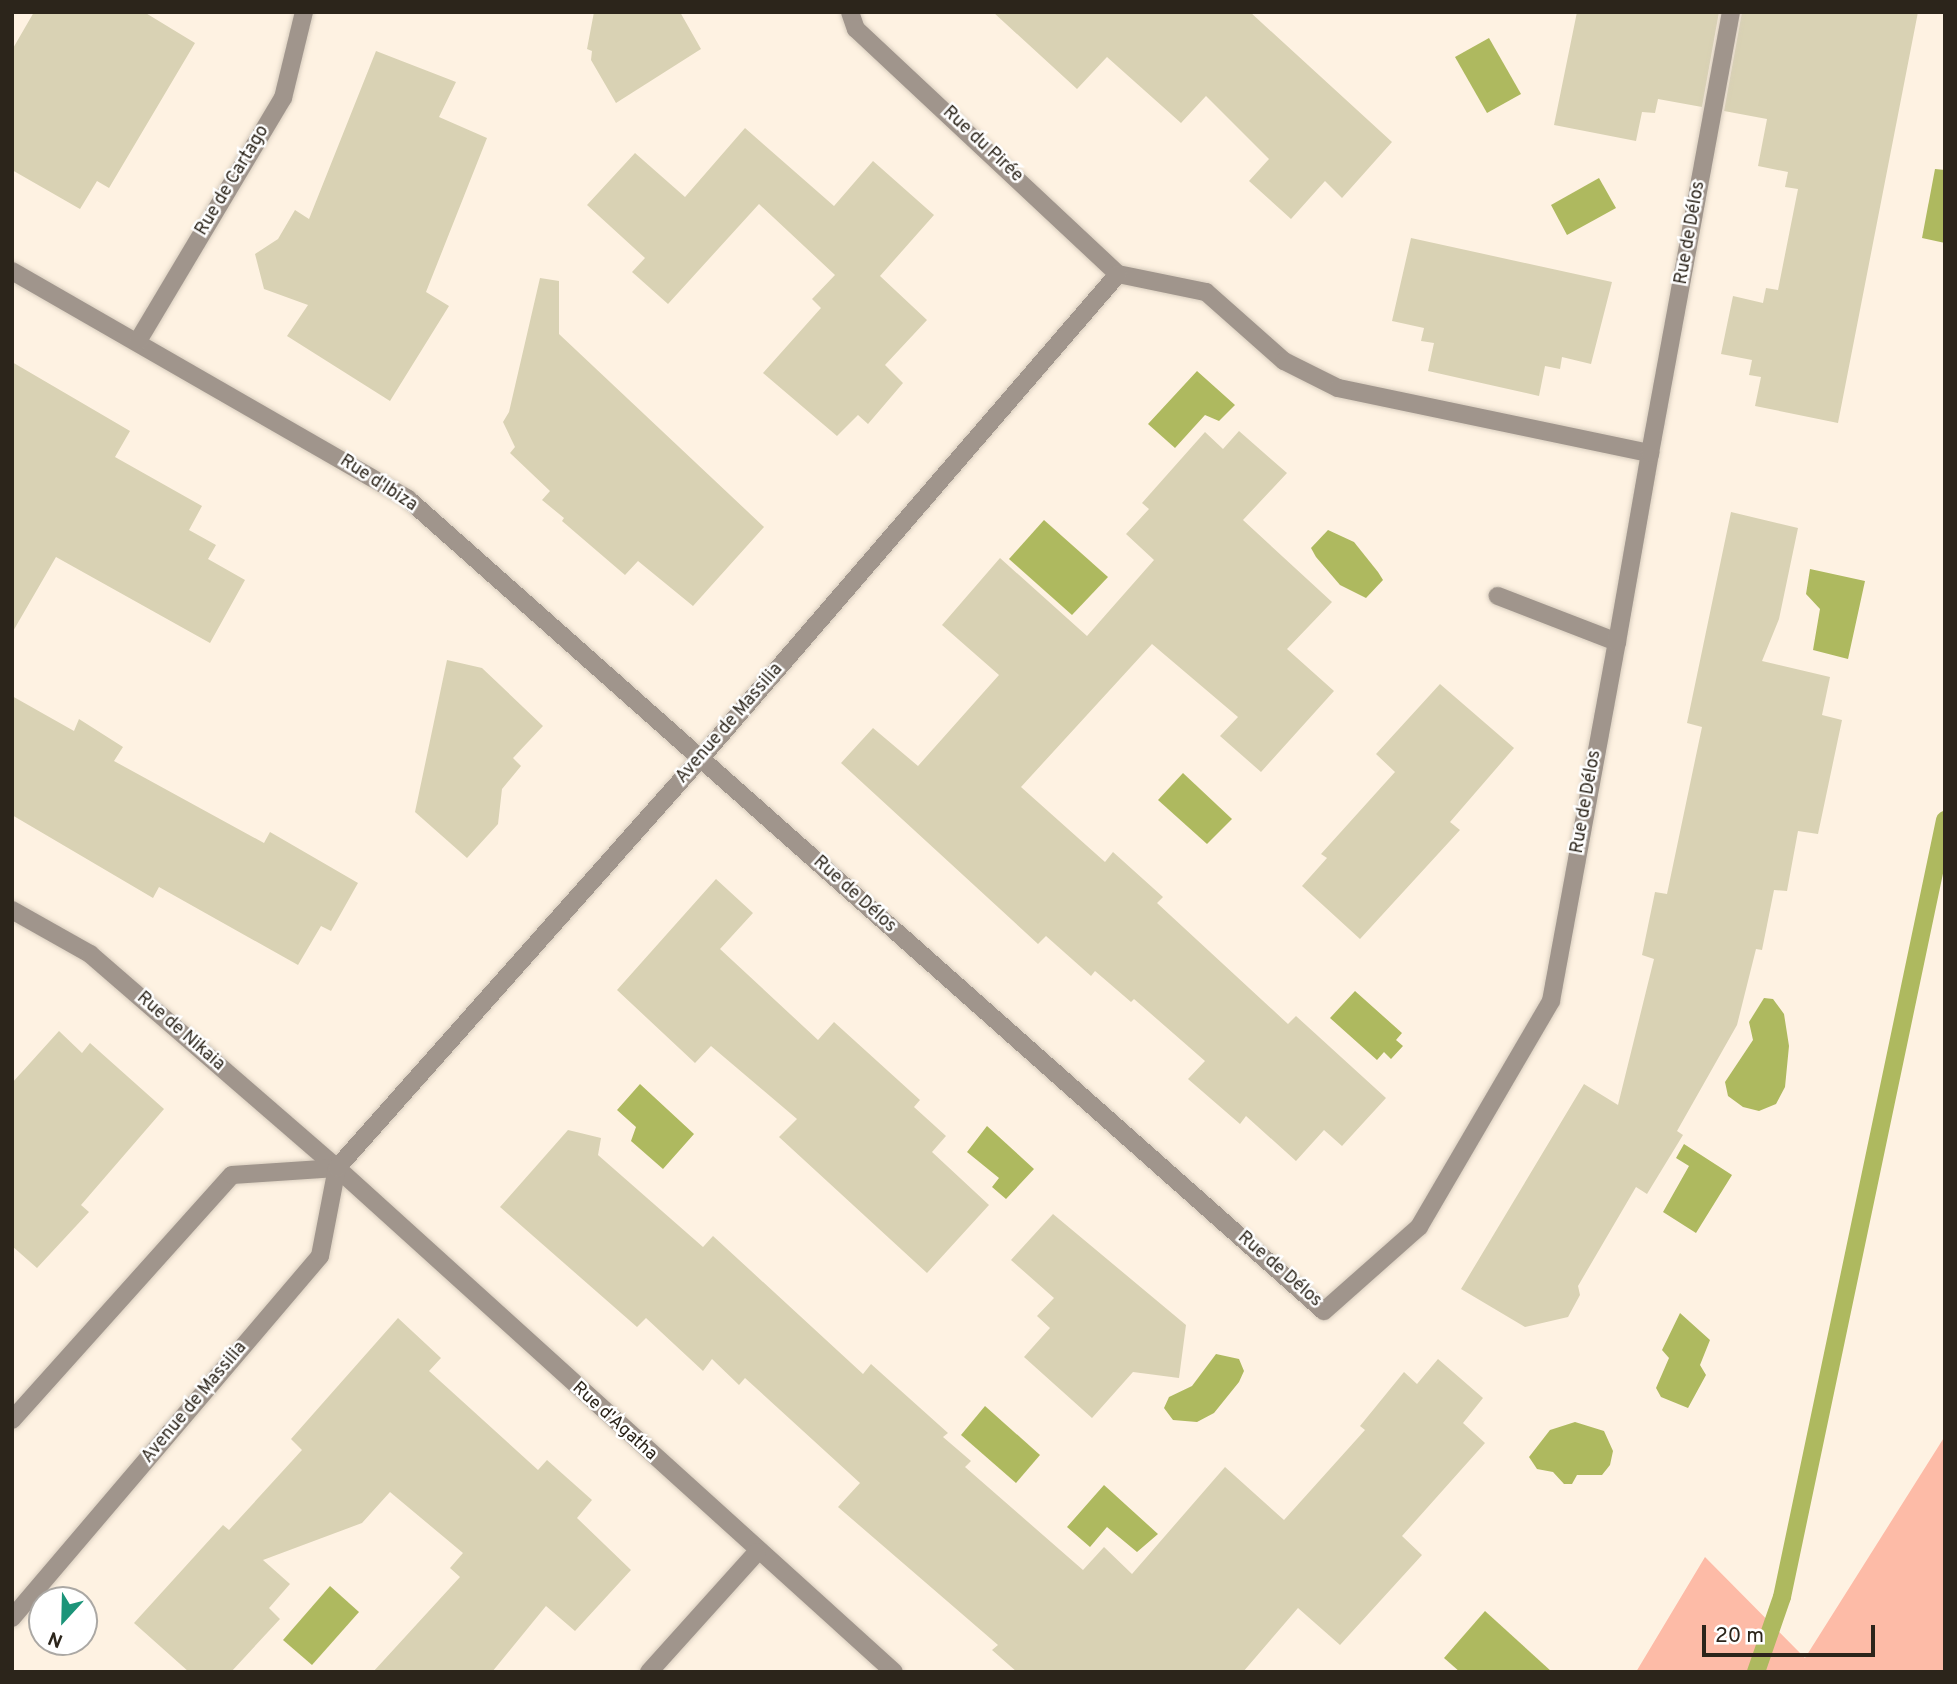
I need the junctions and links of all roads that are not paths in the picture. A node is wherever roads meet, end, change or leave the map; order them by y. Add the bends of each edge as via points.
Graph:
1 (304, 12) edge
2 (850, 12) edge
3 (1731, 12) edge
4 (12, 271) edge
5 (1118, 274) junction
6 (138, 341) junction
7 (1650, 453) junction
8 (1498, 596) dead end
9 (1616, 642) junction
10 (700, 759) junction
11 (12, 910) edge
12 (337, 1168) junction
13 (12, 1420) edge
14 (757, 1552) junction
15 (12, 1618) edge
16 (649, 1672) edge
17 (894, 1672) edge

1 - 6 street, Rue de Cartago via 283,98
2 - 5 street, Rue du Pirée via 856,29
3 - 7 street, Rue de Délos
4 - 6 street, Rue d'Ibiza
5 - 7 street via 1206,292 1284,361 1338,388
5 - 10 street, Avenue de Massilia
6 - 10 street, Rue d'Ibiza via 408,499
7 - 9 street, Rue de Délos
8 - 9 street
9 - 10 street, Rue de Délos via 1551,1001 1419,1227 1324,1311
10 - 12 street, Avenue de Massilia
11 - 12 street, Rue de Nikaia via 90,954
12 - 13 street via 232,1175
12 - 14 street, Rue d'Agatha
12 - 15 street, Avenue de Massilia via 320,1256
14 - 16 street
14 - 17 street, Rue d'Agatha

